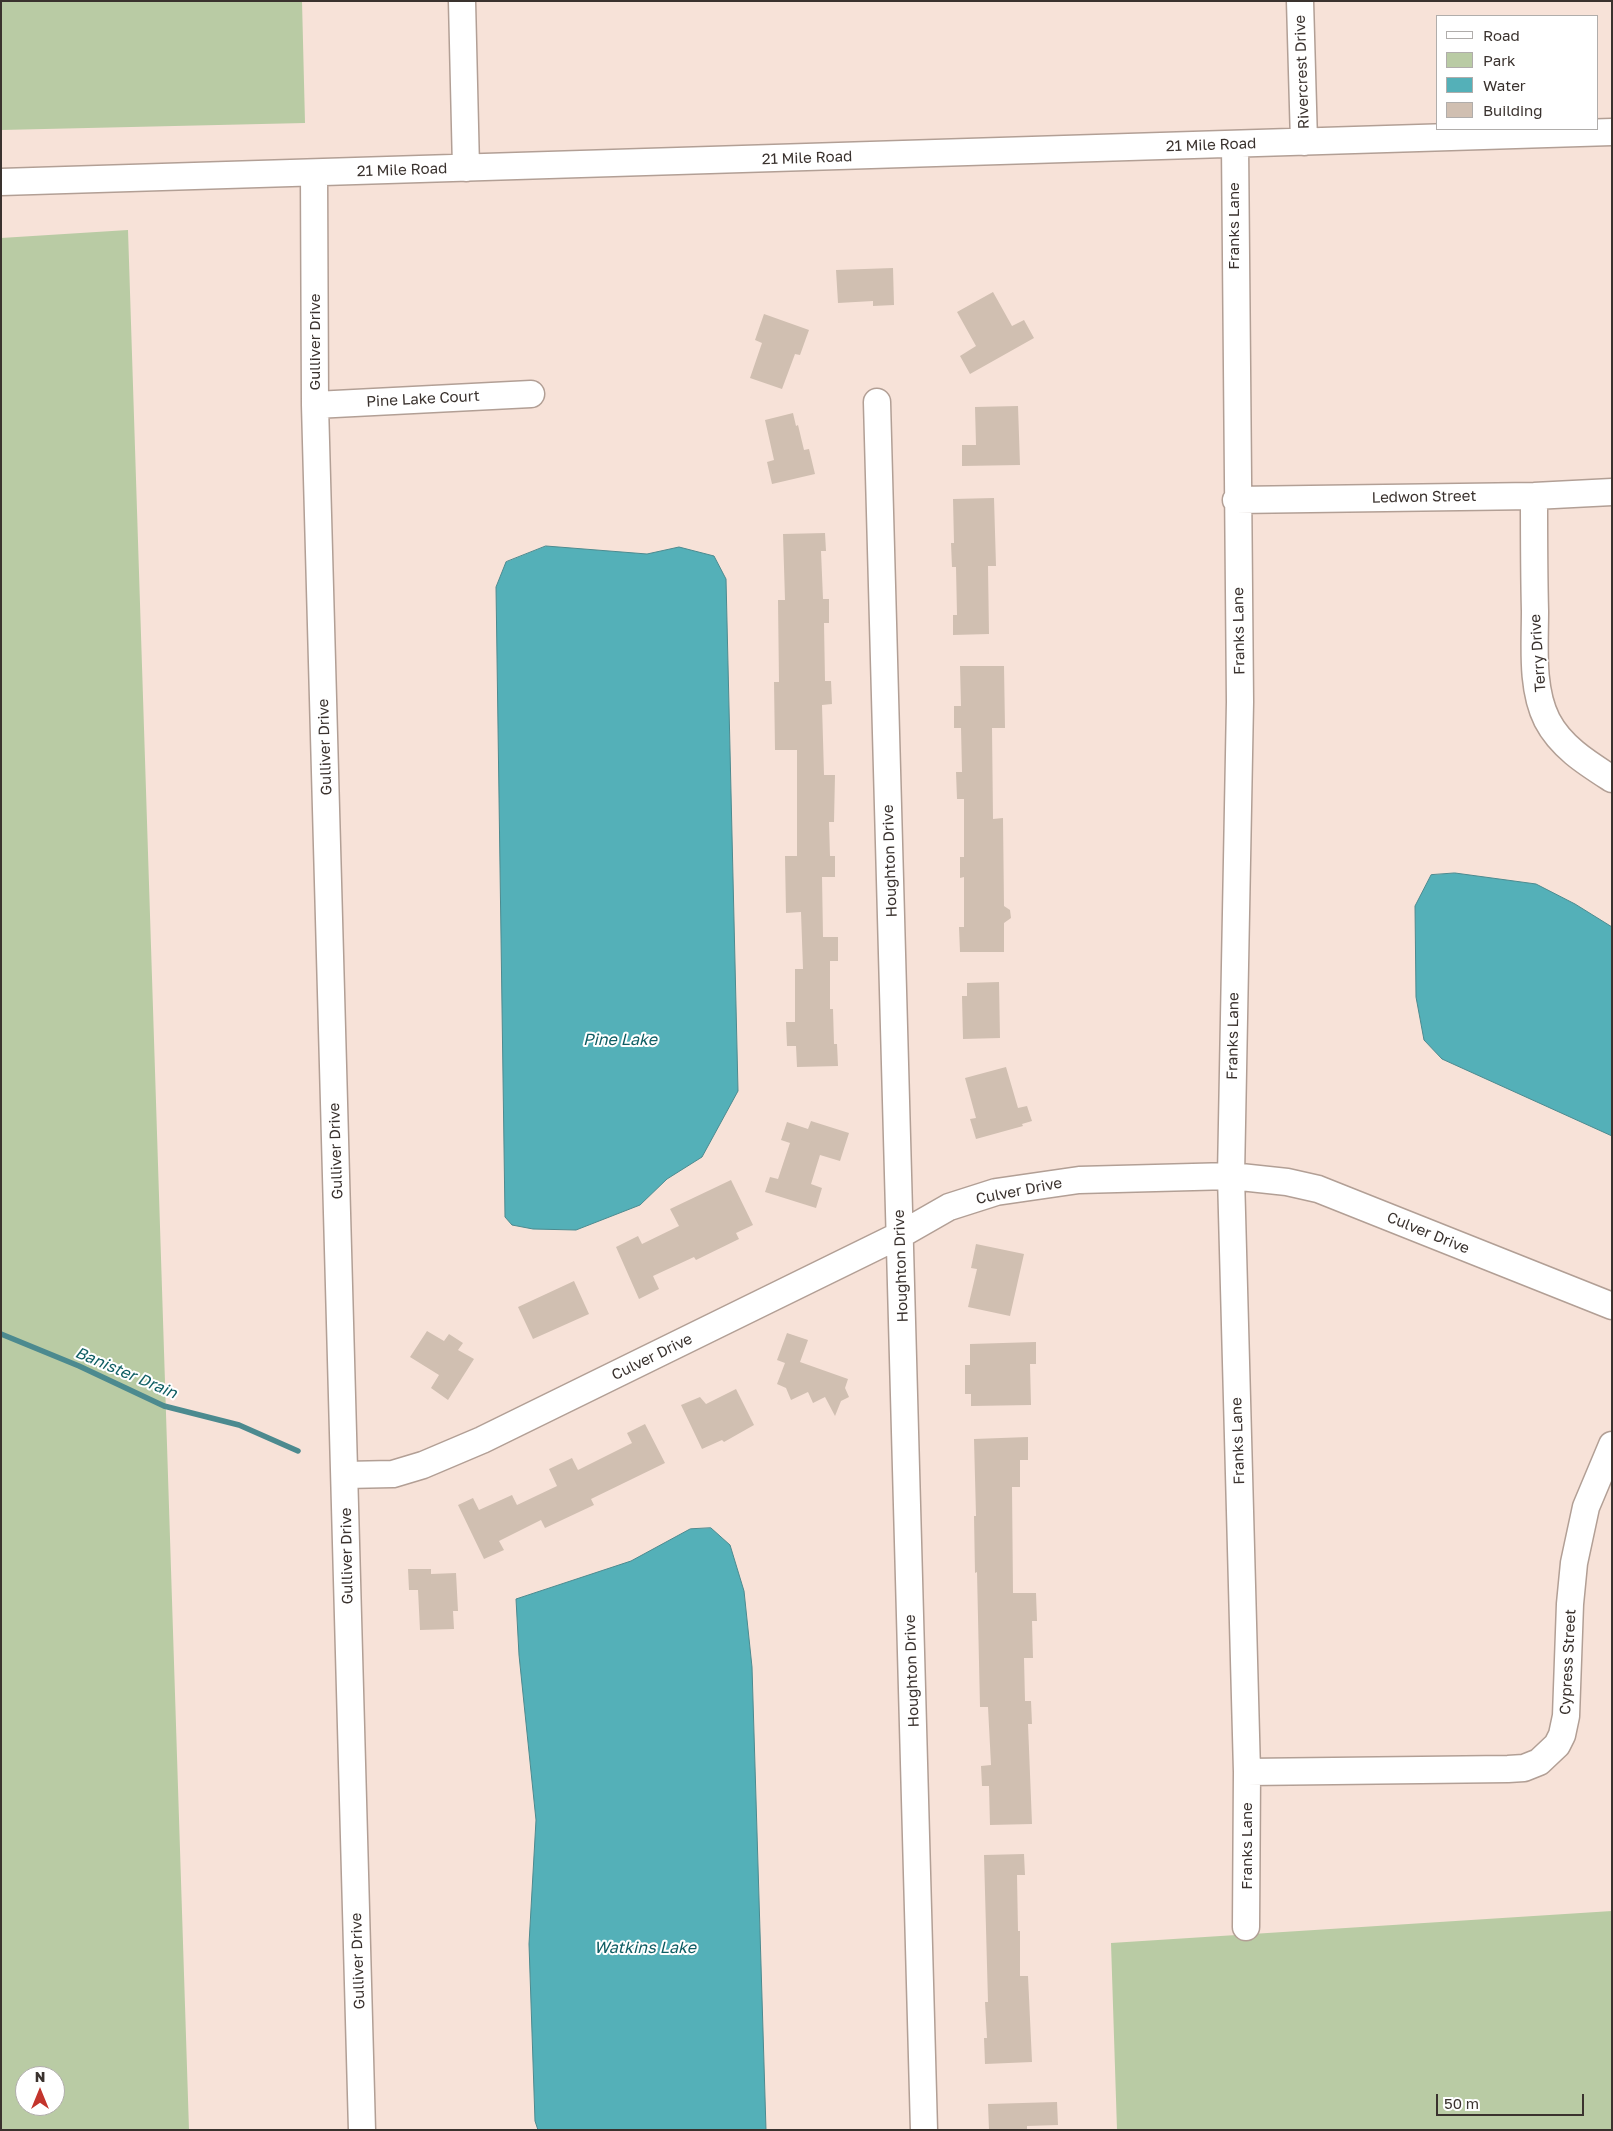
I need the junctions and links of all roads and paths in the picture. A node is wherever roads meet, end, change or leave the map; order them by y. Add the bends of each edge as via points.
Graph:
1 (462, 1) edge
2 (1300, 1) edge
3 (1612, 132) edge
4 (1304, 142) junction
5 (1235, 144) junction
6 (466, 168) junction
7 (314, 173) junction
8 (1, 182) edge
9 (531, 394) dead end
10 (877, 402) dead end
11 (315, 405) junction
12 (1612, 492) edge
13 (1534, 496) junction
14 (1236, 500) junction
15 (1612, 779) edge
16 (1231, 1176) junction
17 (900, 1235) junction
18 (1612, 1306) edge
19 (1612, 1445) edge
20 (345, 1475) junction
21 (1247, 1772) junction
22 (1246, 1927) dead end
23 (362, 2130) edge
24 (924, 2130) edge

1 - 6 street
2 - 4 street, Rivercrest Drive
3 - 4 street, 21 Mile Road
4 - 5 street, 21 Mile Road
5 - 6 street, 21 Mile Road
5 - 14 street, Franks Lane
6 - 7 street, 21 Mile Road
7 - 8 street, 21 Mile Road
7 - 11 street, Gulliver Drive
9 - 11 street, Pine Lake Court
10 - 17 street, Houghton Drive
11 - 20 street, Gulliver Drive
12 - 13 street, Ledwon Street
13 - 14 street, Ledwon Street
13 - 15 street, Terry Drive via 1535,665 1543,708 1562,743
14 - 16 street, Franks Lane via 1240,702
16 - 17 street, Culver Drive via 1079,1180 1005,1191 950,1207
16 - 18 street, Culver Drive via 1318,1189
16 - 21 street, Franks Lane
17 - 20 street, Culver Drive via 482,1440 393,1474
17 - 24 street, Houghton Drive
19 - 21 street, Cypress Street via 1586,1506 1580,1533 1570,1604 1566,1716 1562,1735 1549,1755 1532,1765 1508,1769
20 - 23 street, Gulliver Drive
21 - 22 street, Franks Lane

